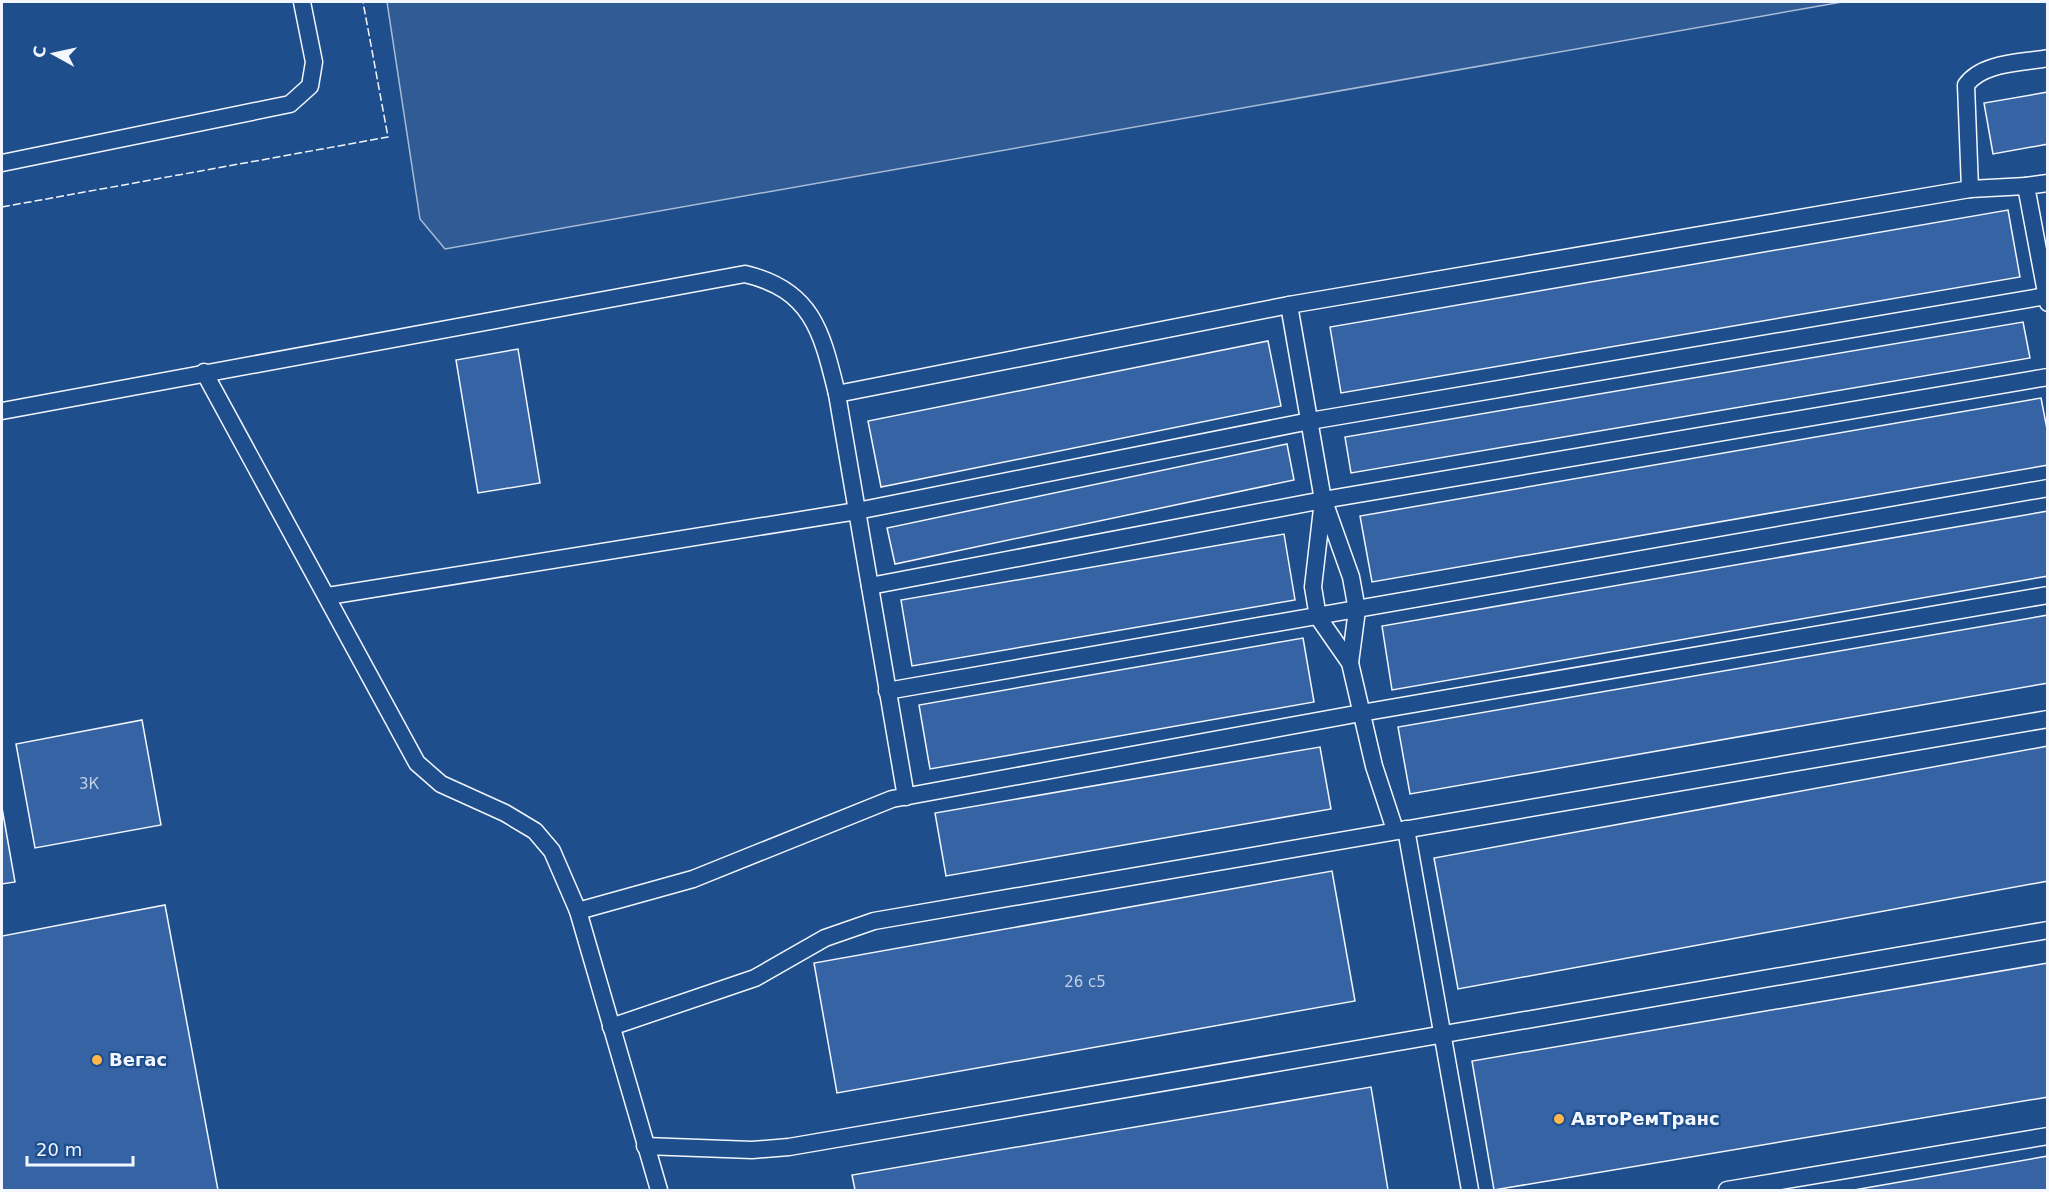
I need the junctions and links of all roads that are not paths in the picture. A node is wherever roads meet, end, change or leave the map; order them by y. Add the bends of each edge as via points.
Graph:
1 (302, 2) edge
2 (2048, 58) edge
3 (2, 163) edge
4 (2048, 183) edge
5 (2026, 186) junction
6 (1970, 189) junction
7 (2047, 299) edge
8 (1289, 305) junction
9 (204, 372) junction
10 (2048, 377) edge
11 (837, 394) junction
12 (2, 411) edge
13 (1310, 421) junction
14 (2048, 488) edge
15 (1323, 500) junction
16 (857, 511) junction
17 (870, 586) junction
18 (2048, 595) edge
19 (328, 596) junction
20 (1357, 610) junction
21 (1318, 617) junction
22 (1350, 663) junction
23 (887, 691) junction
24 (1361, 713) junction
25 (2048, 719) edge
26 (906, 797) junction
27 (1401, 829) junction
28 (578, 911) junction
29 (2048, 930) edge
30 (611, 1027) junction
31 (1442, 1034) junction
32 (2048, 1136) edge
33 (645, 1146) junction
34 (659, 1191) edge
35 (1470, 1191) edge
36 (1727, 1191) edge

1 - 3 lane via 314,62 310,86 290,104
2 - 6 lane via 1984,70 1966,84
4 - 5 lane
5 - 6 lane
5 - 7 lane
6 - 8 lane
7 - 13 lane
8 - 11 lane
8 - 13 lane
9 - 11 lane via 745,274 787,290 804,305 826,348
9 - 12 lane
9 - 19 lane
10 - 15 lane
11 - 16 lane
13 - 15 lane
13 - 16 lane
14 - 20 lane
15 - 17 lane
15 - 20 lane via 1351,577
15 - 21 lane via 1313,587
16 - 17 lane
16 - 19 lane
17 - 23 lane
18 - 24 lane
19 - 28 lane via 417,763 441,784 535,831 552,851
20 - 21 lane
20 - 22 lane
21 - 22 lane
21 - 23 lane
22 - 24 lane
23 - 26 lane
24 - 26 lane
24 - 27 lane via 1374,766
25 - 27 lane
26 - 28 lane via 892,799 693,879
27 - 30 lane via 874,921 825,938 755,978
27 - 31 lane
28 - 30 lane
29 - 31 lane
30 - 33 lane
31 - 33 lane via 789,1147 752,1150
31 - 35 lane
32 - 36 lane
33 - 34 lane

